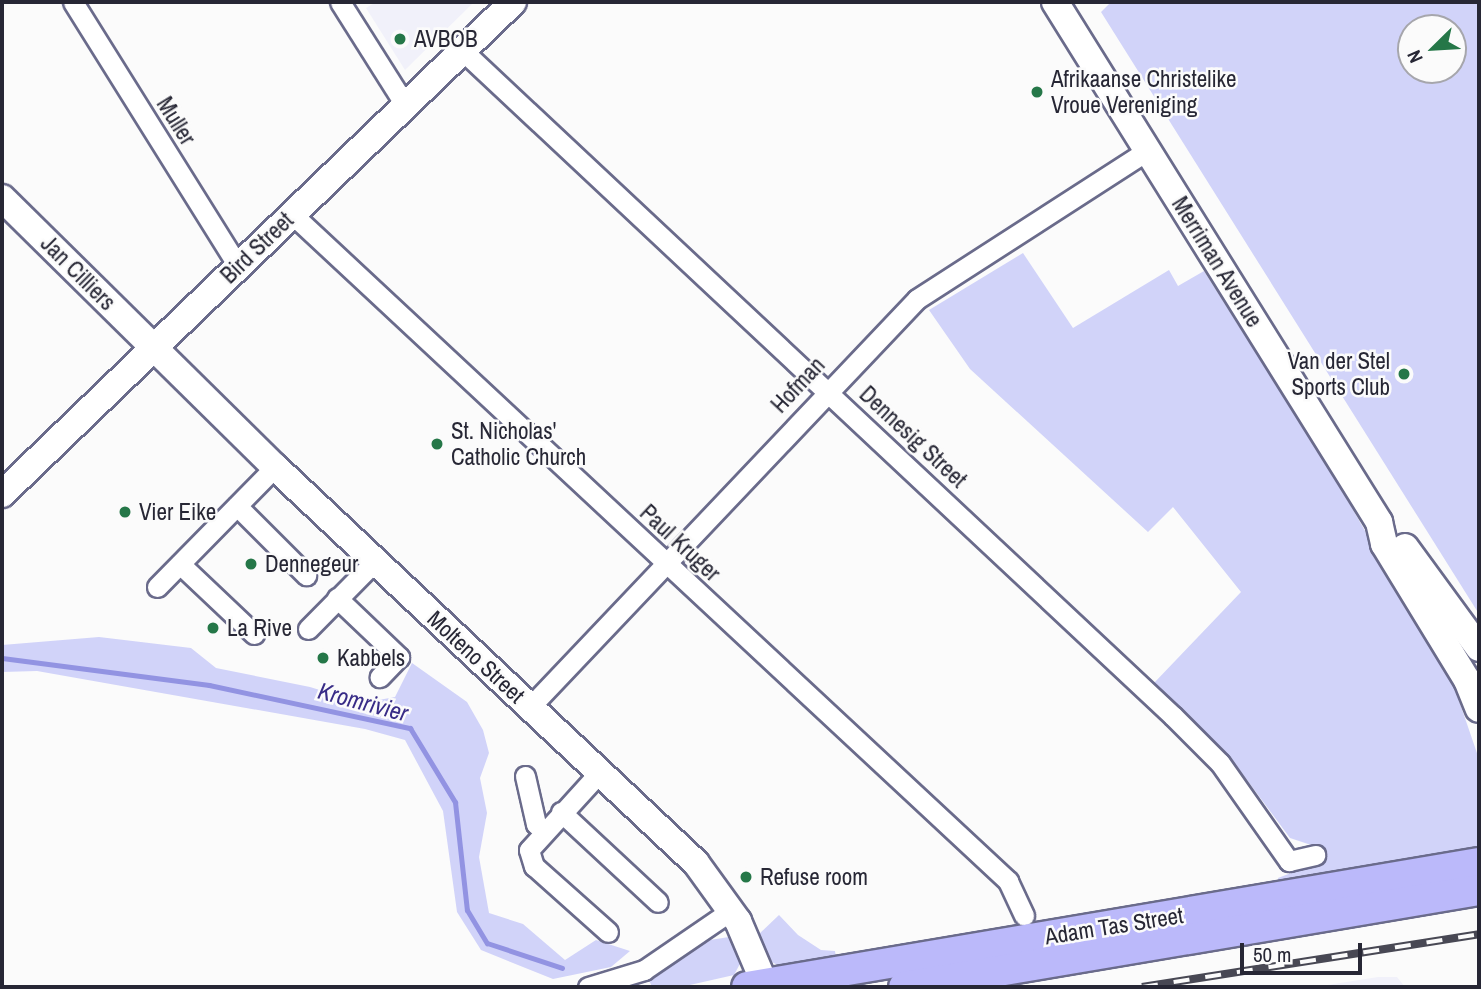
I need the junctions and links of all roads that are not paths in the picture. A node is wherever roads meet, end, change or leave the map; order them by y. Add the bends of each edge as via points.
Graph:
1 (73, 2) edge
2 (340, 2) edge
3 (513, 2) edge
4 (1055, 2) edge
5 (462, 50) junction
6 (405, 105) junction
7 (1147, 151) junction
8 (2, 198) edge
9 (292, 214) junction
10 (238, 266) junction
11 (153, 349) junction
12 (827, 389) junction
13 (275, 467) junction
14 (2, 494) edge
15 (236, 506) junction
16 (1379, 522) junction
17 (374, 562) junction
18 (666, 563) junction
19 (180, 564) junction
20 (306, 575) dead end
21 (157, 587) dead end
22 (337, 598) junction
23 (308, 629) dead end
24 (254, 634) dead end
25 (1479, 648) edge
26 (380, 677) dead end
27 (530, 707) junction
28 (1479, 709) edge
29 (600, 773) junction
30 (525, 775) dead end
31 (567, 806) junction
32 (544, 831) junction
33 (1315, 855) dead end
34 (1479, 863) edge
35 (1479, 890) edge
36 (658, 902) dead end
37 (732, 910) junction
38 (1024, 915) dead end
39 (608, 932) dead end
40 (759, 986) edge
41 (588, 987) edge
42 (904, 987) edge

1 - 10 street, Muller
2 - 6 street
3 - 5 street, Bird Street
4 - 7 street, Merriman Avenue
5 - 6 street, Bird Street
5 - 12 street, Dennesig Street
6 - 9 street, Bird Street
7 - 12 street, Hofman via 924,293
7 - 16 street, Merriman Avenue
8 - 11 street, Jan Cilliers
9 - 10 street, Bird Street
9 - 18 street, Paul Kruger
10 - 11 street, Bird Street
11 - 13 street, Molteno Street
11 - 14 street, Bird Street
12 - 18 street, Hofman
12 - 33 street, Dennesig Street via 1220,763 1289,861
13 - 15 street
13 - 17 street, Molteno Street
15 - 19 street
15 - 20 street
16 - 25 street, Merriman Avenue via 1395,533
16 - 28 street, Merriman Avenue via 1384,544 1467,680
17 - 22 street
17 - 27 street, Molteno Street
18 - 27 street, Hofman
18 - 38 street, Paul Kruger via 1008,881
19 - 21 street
19 - 24 street
22 - 23 street
22 - 26 street via 399,657
27 - 29 street, Molteno Street
29 - 31 street
29 - 37 street, Molteno Street via 696,863
30 - 32 street via 536,824
31 - 32 street
31 - 36 street
32 - 39 street via 529,850 534,866
34 - 40 main road, Adam Tas Street
35 - 42 main road, Adam Tas Street
37 - 40 street, Molteno Street
37 - 41 street via 644,970

